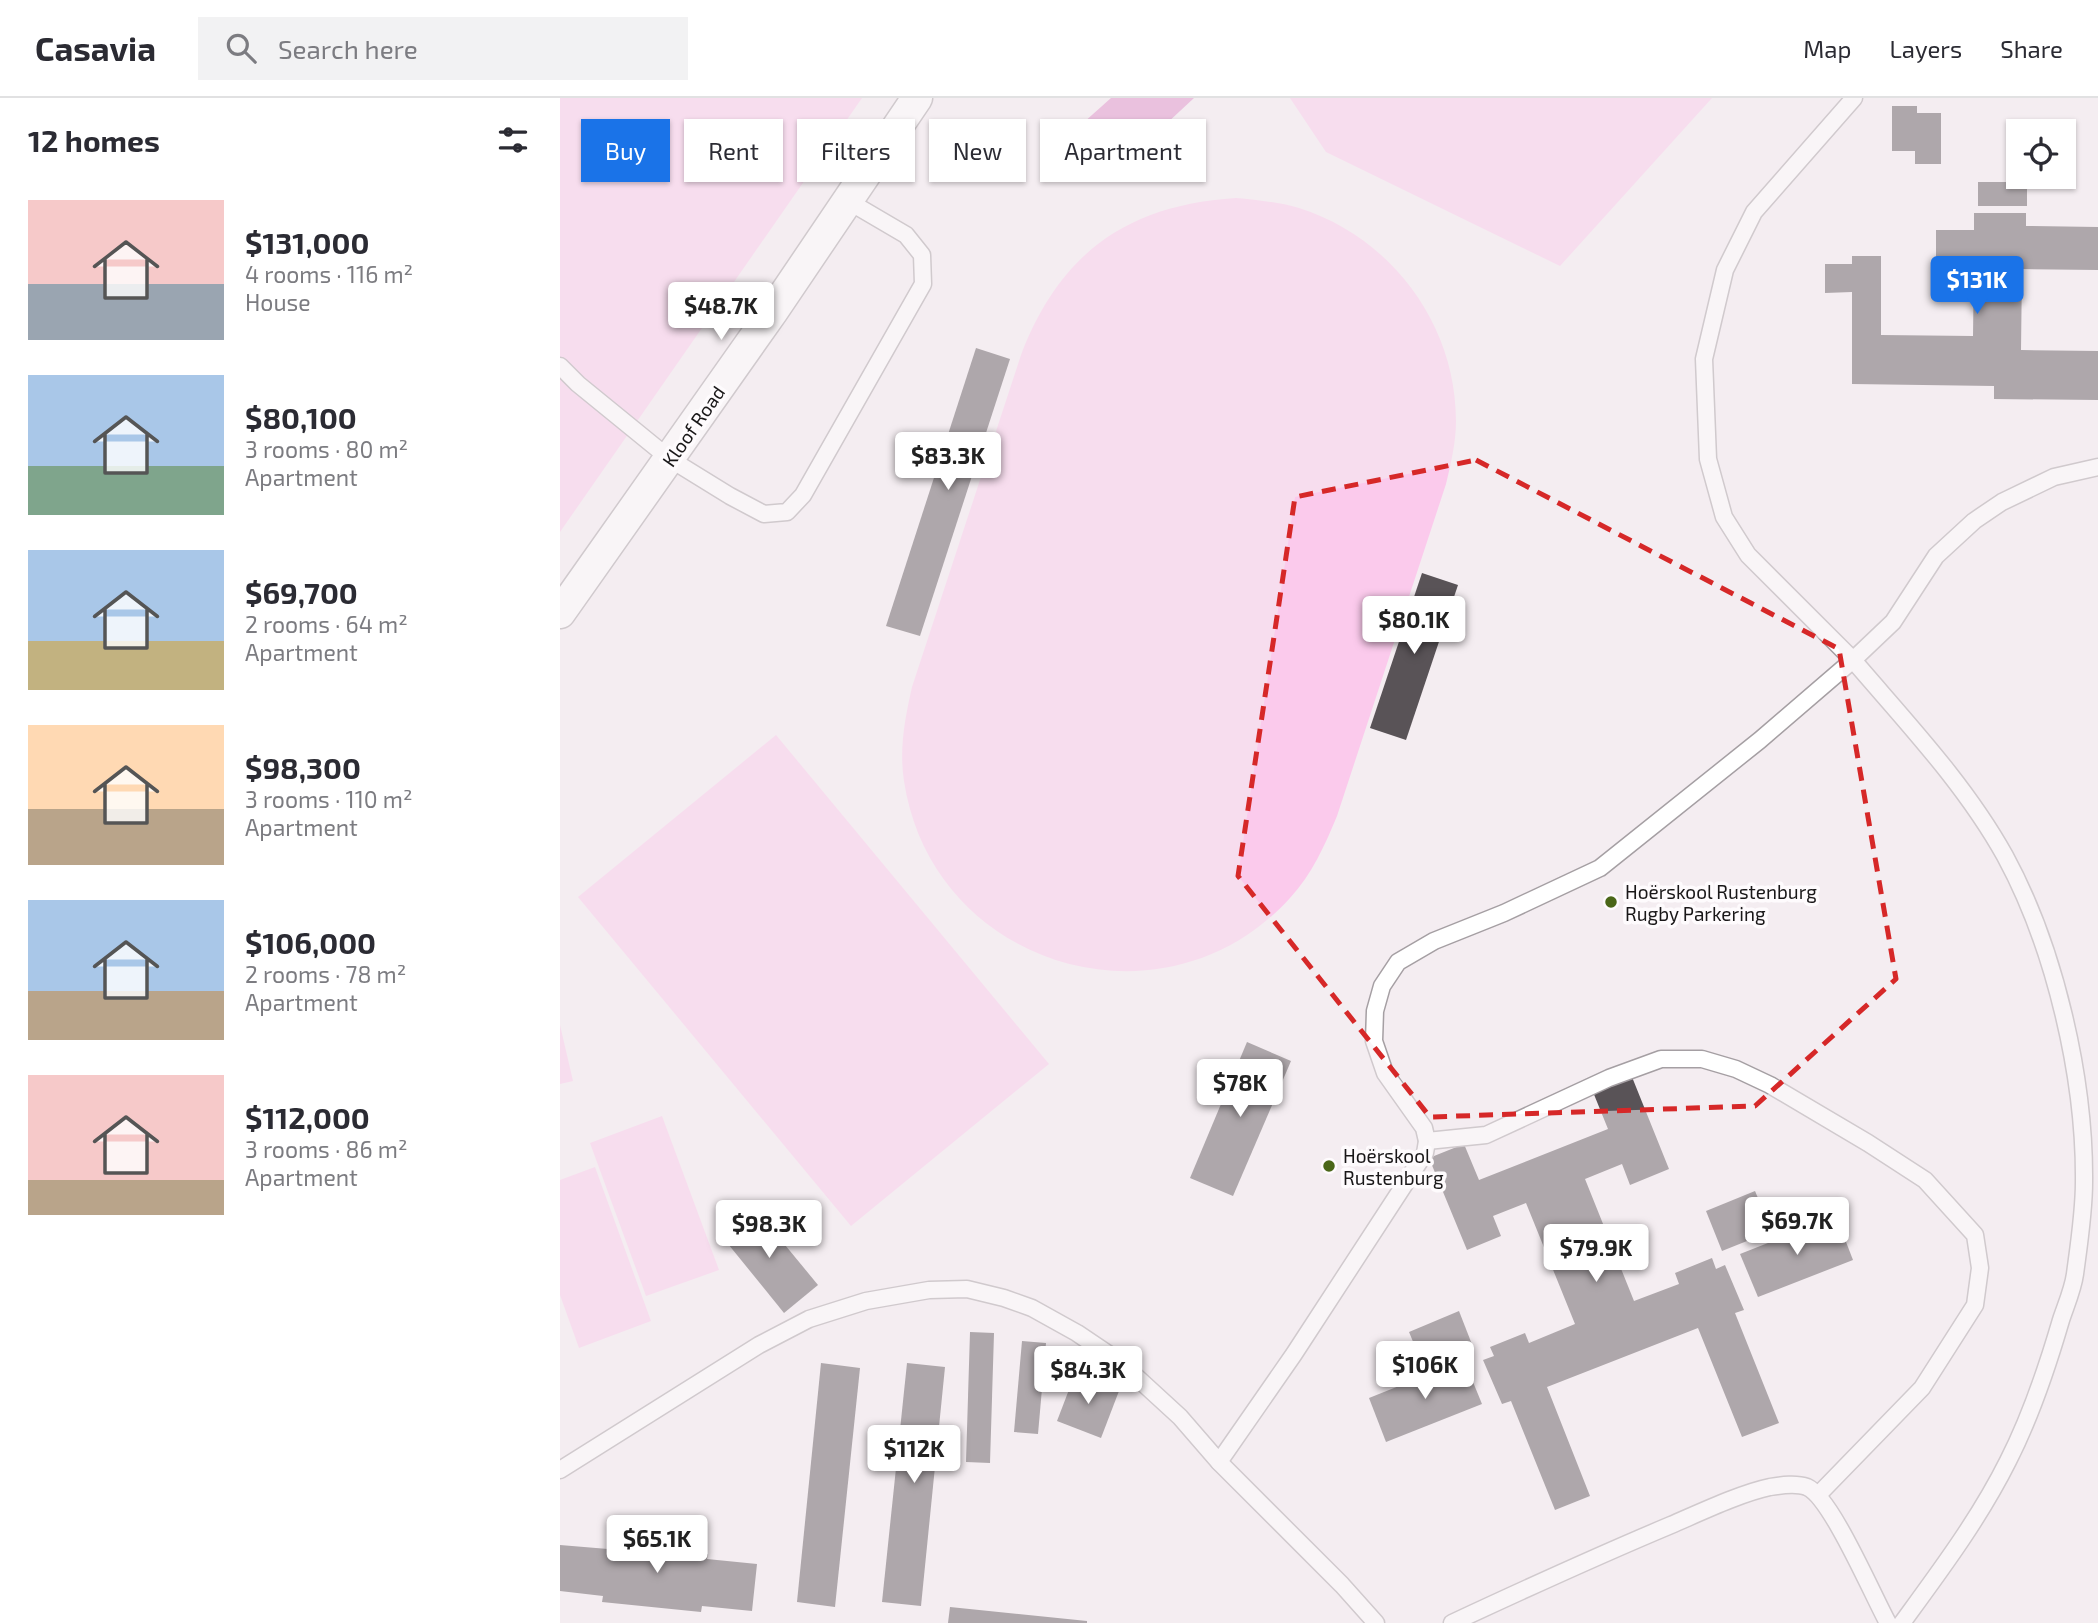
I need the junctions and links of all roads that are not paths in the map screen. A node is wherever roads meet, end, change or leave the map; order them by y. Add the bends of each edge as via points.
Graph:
1 (917, 98) edge
2 (1854, 99) edge
3 (848, 201) junction
4 (560, 366) edge
5 (670, 458) junction
6 (2098, 467) edge
7 (560, 613) edge
8 (1853, 660) junction
9 (1427, 1141) junction
10 (1219, 1462) junction
11 (560, 1470) edge
12 (1818, 1495) junction
13 (1376, 1623) edge
14 (1452, 1623) edge
15 (1888, 1623) edge
16 (1902, 1623) edge

1 - 3 street, Kloof Road
2 - 8 lane via 1754,212 1725,270 1704,359 1708,458 1724,516 1748,555
3 - 5 street, Kloof Road
3 - 5 lane via 906,235 922,255 923,284 803,495 788,512 764,514
4 - 5 lane
5 - 7 street, Kloof Road
6 - 8 lane via 2054,477 2002,502 1974,522 1936,556 1893,622
8 - 9 lane via 1600,868 1398,961 1382,986 1374,1041 1385,1073 1424,1128
8 - 16 lane via 1920,737 2005,856 2035,924 2061,1002 2078,1084 2084,1183 2074,1276 2046,1371 2008,1461 1955,1550
9 - 10 lane via 1425,1153 1400,1193
9 - 12 lane via 1486,1135 1661,1059 1702,1059 1770,1085 1925,1180 1975,1235 1980,1268 1975,1305 1923,1388
10 - 11 lane via 1180,1417 1120,1362 1032,1308 967,1289 866,1301 809,1319 759,1345
10 - 13 lane
12 - 14 lane via 1791,1484 1768,1488 1585,1561
12 - 15 lane

